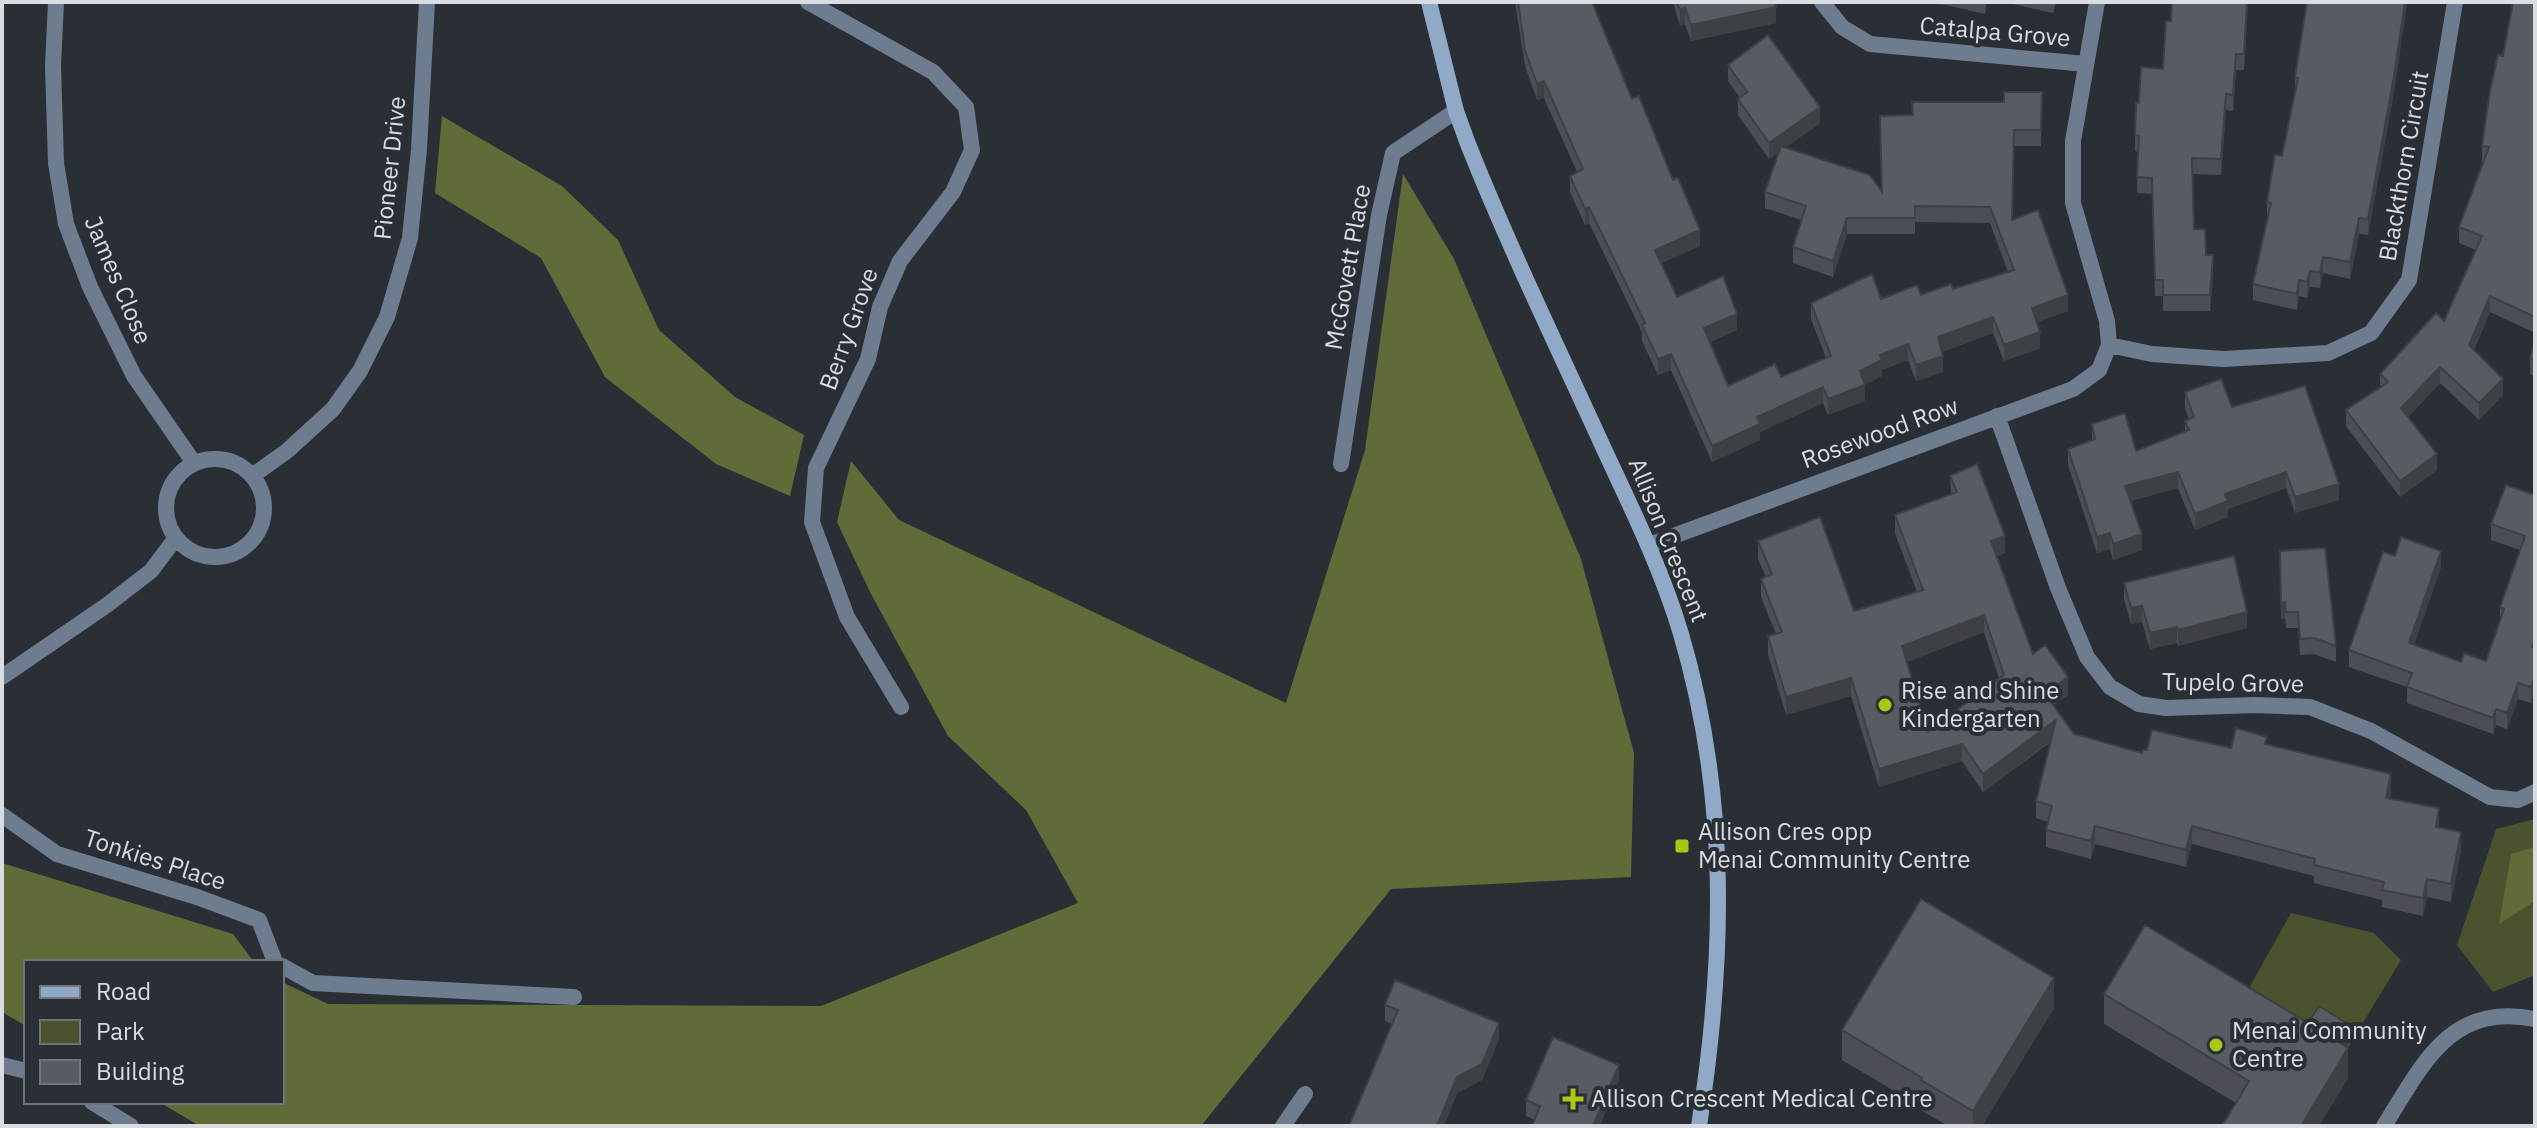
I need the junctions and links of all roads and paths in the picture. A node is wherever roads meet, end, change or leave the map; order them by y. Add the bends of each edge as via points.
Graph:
1 (56, 2) edge
2 (427, 2) edge
3 (808, 2) edge
4 (1429, 2) edge
5 (1822, 2) edge
6 (2097, 2) edge
7 (2455, 2) edge
8 (2086, 64) junction
9 (1456, 111) junction
10 (2109, 345) junction
11 (1997, 416) junction
12 (194, 463) junction
13 (1341, 464) dead end
14 (252, 476) junction
15 (175, 539) junction
16 (1649, 545) junction
17 (2, 677) edge
18 (901, 707) dead end
19 (2535, 792) edge
20 (2, 815) edge
21 (274, 960) edge
22 (284, 967) edge
23 (574, 997) dead end
24 (2535, 1019) edge
25 (2, 1065) edge
26 (24, 1070) edge
27 (1305, 1094) dead end
28 (95, 1104) edge
29 (131, 1126) edge
30 (1283, 1126) edge
31 (1699, 1126) edge
32 (2384, 1126) edge

1 - 12 street, James Close via 56,163 66,224 134,376
2 - 14 street, Pioneer Drive via 410,238 387,317 360,371 333,409
3 - 18 street, Berry Grove via 933,72 966,107 972,150 953,192 900,261 880,307 868,359 816,468 812,522 847,617
4 - 9 street, Allison Crescent
5 - 8 street, Catalpa Grove via 1842,27 1870,44
6 - 8 street
7 - 10 street, Blackthorn Circuit via 2409,280 2371,333 2328,353 2224,359
8 - 10 street via 2073,141 2073,203
9 - 13 street, McGovett Place via 1393,153
9 - 16 street, Allison Crescent via 1490,199
10 - 11 street, Rosewood Row via 2099,370 2073,389
11 - 16 street, Rosewood Row
11 - 19 street, Tupelo Grove via 2058,588 2087,657 2110,687 2139,704 2166,708 2310,707 2371,731 2490,797 2518,800
12 - 14 street via 225,459
12 - 15 street via 172,482 166,496 165,511
14 - 15 street via 261,489 263,520 246,547 217,558 187,550
15 - 17 street via 151,571
16 - 31 street, Allison Crescent via 1690,665 1717,825 1715,1017
20 - 21 street, Tonkies Place via 57,854 259,920
22 - 23 street via 313,983
24 - 32 street via 2486,1017 2459,1028 2437,1046
25 - 26 street
27 - 30 street
28 - 29 street

